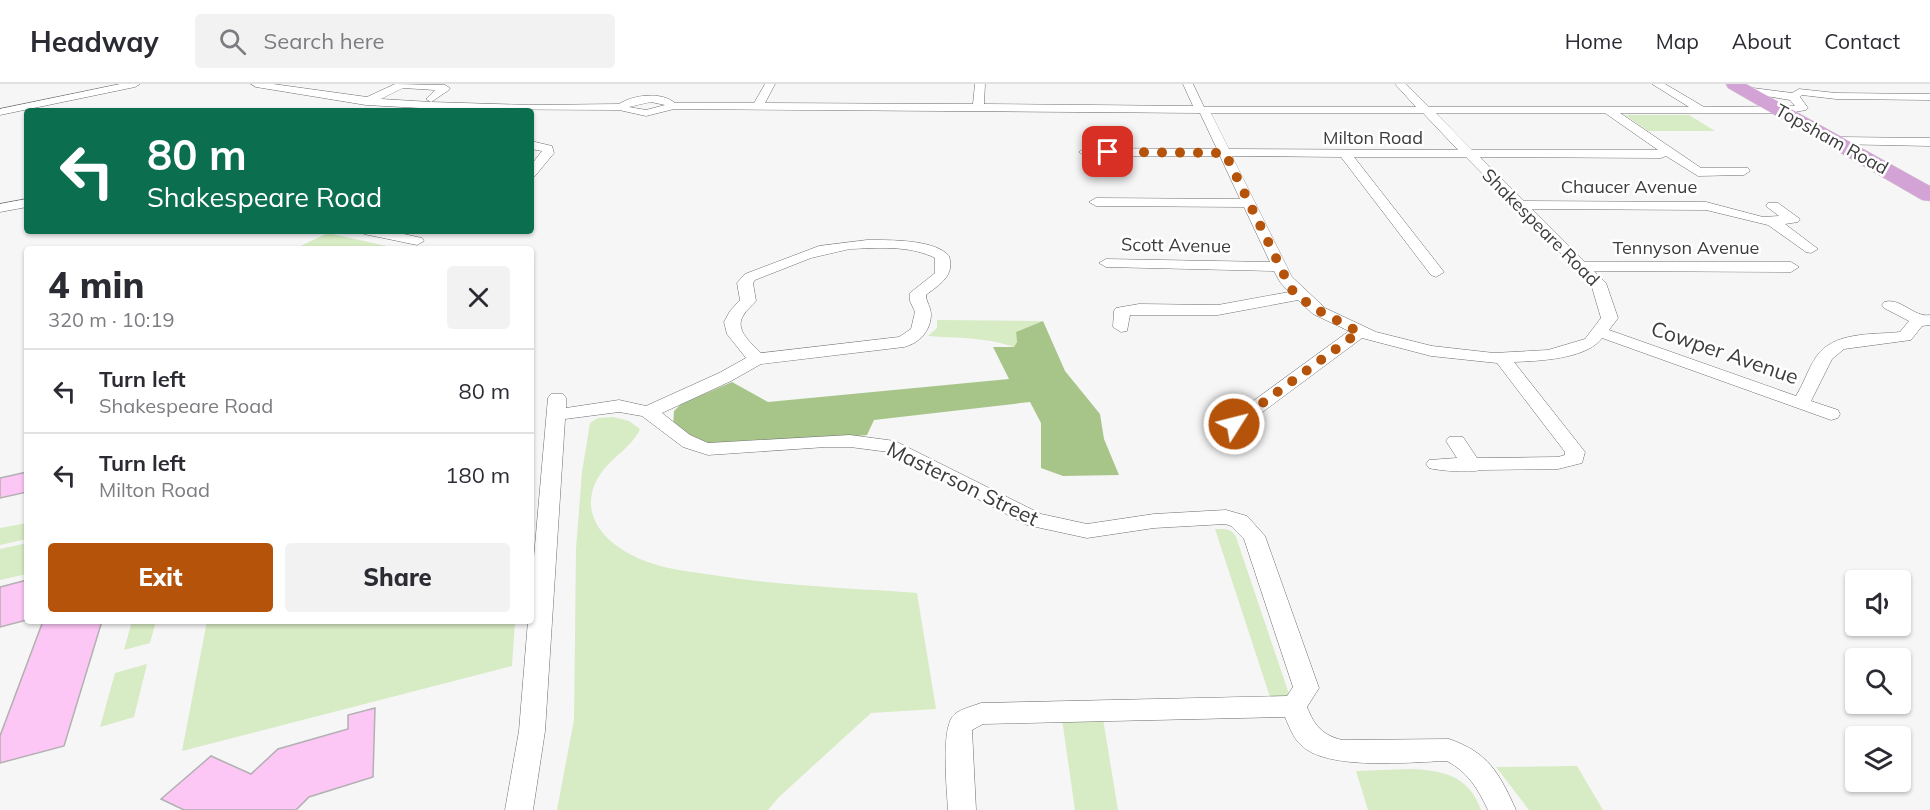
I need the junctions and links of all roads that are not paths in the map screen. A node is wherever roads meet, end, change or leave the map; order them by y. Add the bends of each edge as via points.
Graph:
1 (135, 84) edge
2 (256, 84) edge
3 (654, 84) edge
4 (770, 84) edge
5 (980, 84) edge
6 (1188, 84) edge
7 (1400, 84) edge
8 (1657, 84) edge
9 (1777, 84) edge
10 (423, 86) junction
11 (1740, 87) edge
12 (402, 96) dead end
13 (1930, 97) edge
14 (431, 99) dead end
15 (651, 99) junction
16 (348, 100) junction
17 (1791, 100) junction
18 (366, 102) junction
19 (50, 103) junction
20 (672, 106) junction
21 (978, 106) junction
22 (621, 107) junction
23 (757, 107) junction
24 (59, 108) edge
25 (333, 108) dead end
26 (1422, 109) junction
27 (1606, 109) junction
28 (1202, 110) junction
29 (1701, 110) junction
30 (0, 112) edge
31 (1837, 141) junction
32 (1930, 142) edge
33 (534, 147) edge
34 (1085, 152) dead end
35 (1225, 153) junction
36 (1661, 154) dead end
37 (1346, 155) junction
38 (1469, 155) junction
39 (534, 169) edge
40 (1744, 171) dead end
41 (1930, 195) edge
42 (1096, 202) dead end
43 (1250, 203) junction
44 (24, 204) edge
45 (1519, 205) junction
46 (1773, 206) dead end
47 (0, 208) edge
48 (1773, 222) junction
49 (394, 234) edge
50 (411, 236) edge
51 (1811, 249) dead end
52 (1106, 263) dead end
53 (1582, 266) junction
54 (1280, 267) junction
55 (1791, 267) dead end
56 (1436, 272) dead end
57 (1297, 295) junction
58 (1890, 305) dead end
59 (1925, 320) edge
60 (1121, 327) dead end
61 (1359, 332) junction
62 (1603, 333) junction
63 (757, 359) junction
64 (1503, 359) junction
65 (1801, 403) junction
66 (648, 412) junction
67 (1831, 414) dead end
68 (1234, 424) dead end
69 (1456, 441) dead end
70 (1436, 465) dead end
71 (1473, 466) junction
72 (1294, 706) junction
73 (519, 810) edge
74 (962, 810) edge
75 (1502, 810) edge

1 - 19 street
2 - 16 street
3 - 15 street
4 - 23 street
5 - 21 street
6 - 28 street
7 - 26 street, Shakespeare Road
8 - 29 street
9 - 17 street
10 - 12 street
10 - 14 street via 445,88
10 - 18 street via 398,86
11 - 17 main road, Topsham Road
13 - 17 street via 1836,96
15 - 20 street
15 - 22 street
16 - 18 street
16 - 25 street
17 - 29 street
17 - 31 main road, Topsham Road
18 - 22 street via 458,108
19 - 24 street
19 - 30 street
20 - 22 street via 642,112
20 - 23 street
21 - 23 street
21 - 28 street
26 - 27 street
26 - 28 street
26 - 38 street, Shakespeare Road
27 - 29 street
27 - 40 street via 1702,174
28 - 35 street
31 - 32 street
31 - 41 main road, Topsham Road
33 - 39 street via 548,150
34 - 35 street, Milton Road
35 - 37 street, Milton Road
35 - 43 street
36 - 38 street, Milton Road
37 - 38 street, Milton Road
37 - 56 street
38 - 45 street, Shakespeare Road
42 - 43 street
43 - 54 street
44 - 47 street
45 - 48 street, Chaucer Avenue via 1706,206
45 - 53 street, Shakespeare Road
46 - 48 street via 1793,219
48 - 51 street, Chaucer Avenue
49 - 50 street
52 - 54 street, Scott Avenue
53 - 55 street, Tennyson Avenue
53 - 62 street, Shakespeare Road via 1610,303 1611,315
54 - 57 street
57 - 60 street via 1218,309 1122,311
57 - 61 street via 1328,318
58 - 59 street
59 - 65 street via 1905,336 1844,343 1826,354
61 - 64 street via 1439,353
61 - 68 street
62 - 64 street via 1558,354
62 - 65 street, Cowper Avenue
63 - 63 street via 904,342 919,331 923,312 918,292 941,278 942,256 919,246 841,246 750,277 745,284 748,301 732,324
63 - 66 street
64 - 71 street via 1575,452 1575,459
65 - 67 street, Cowper Avenue
66 - 72 street, Masterson Street via 676,436 708,450 881,443 1035,520 1056,526 1087,531 1204,517 1239,521 1254,536 1306,688
66 - 73 street via 619,406 557,406 532,731
69 - 71 street
70 - 71 street
72 - 74 street via 981,714 959,727
72 - 75 street via 1303,730 1316,744 1329,749 1449,750 1466,756 1479,767

